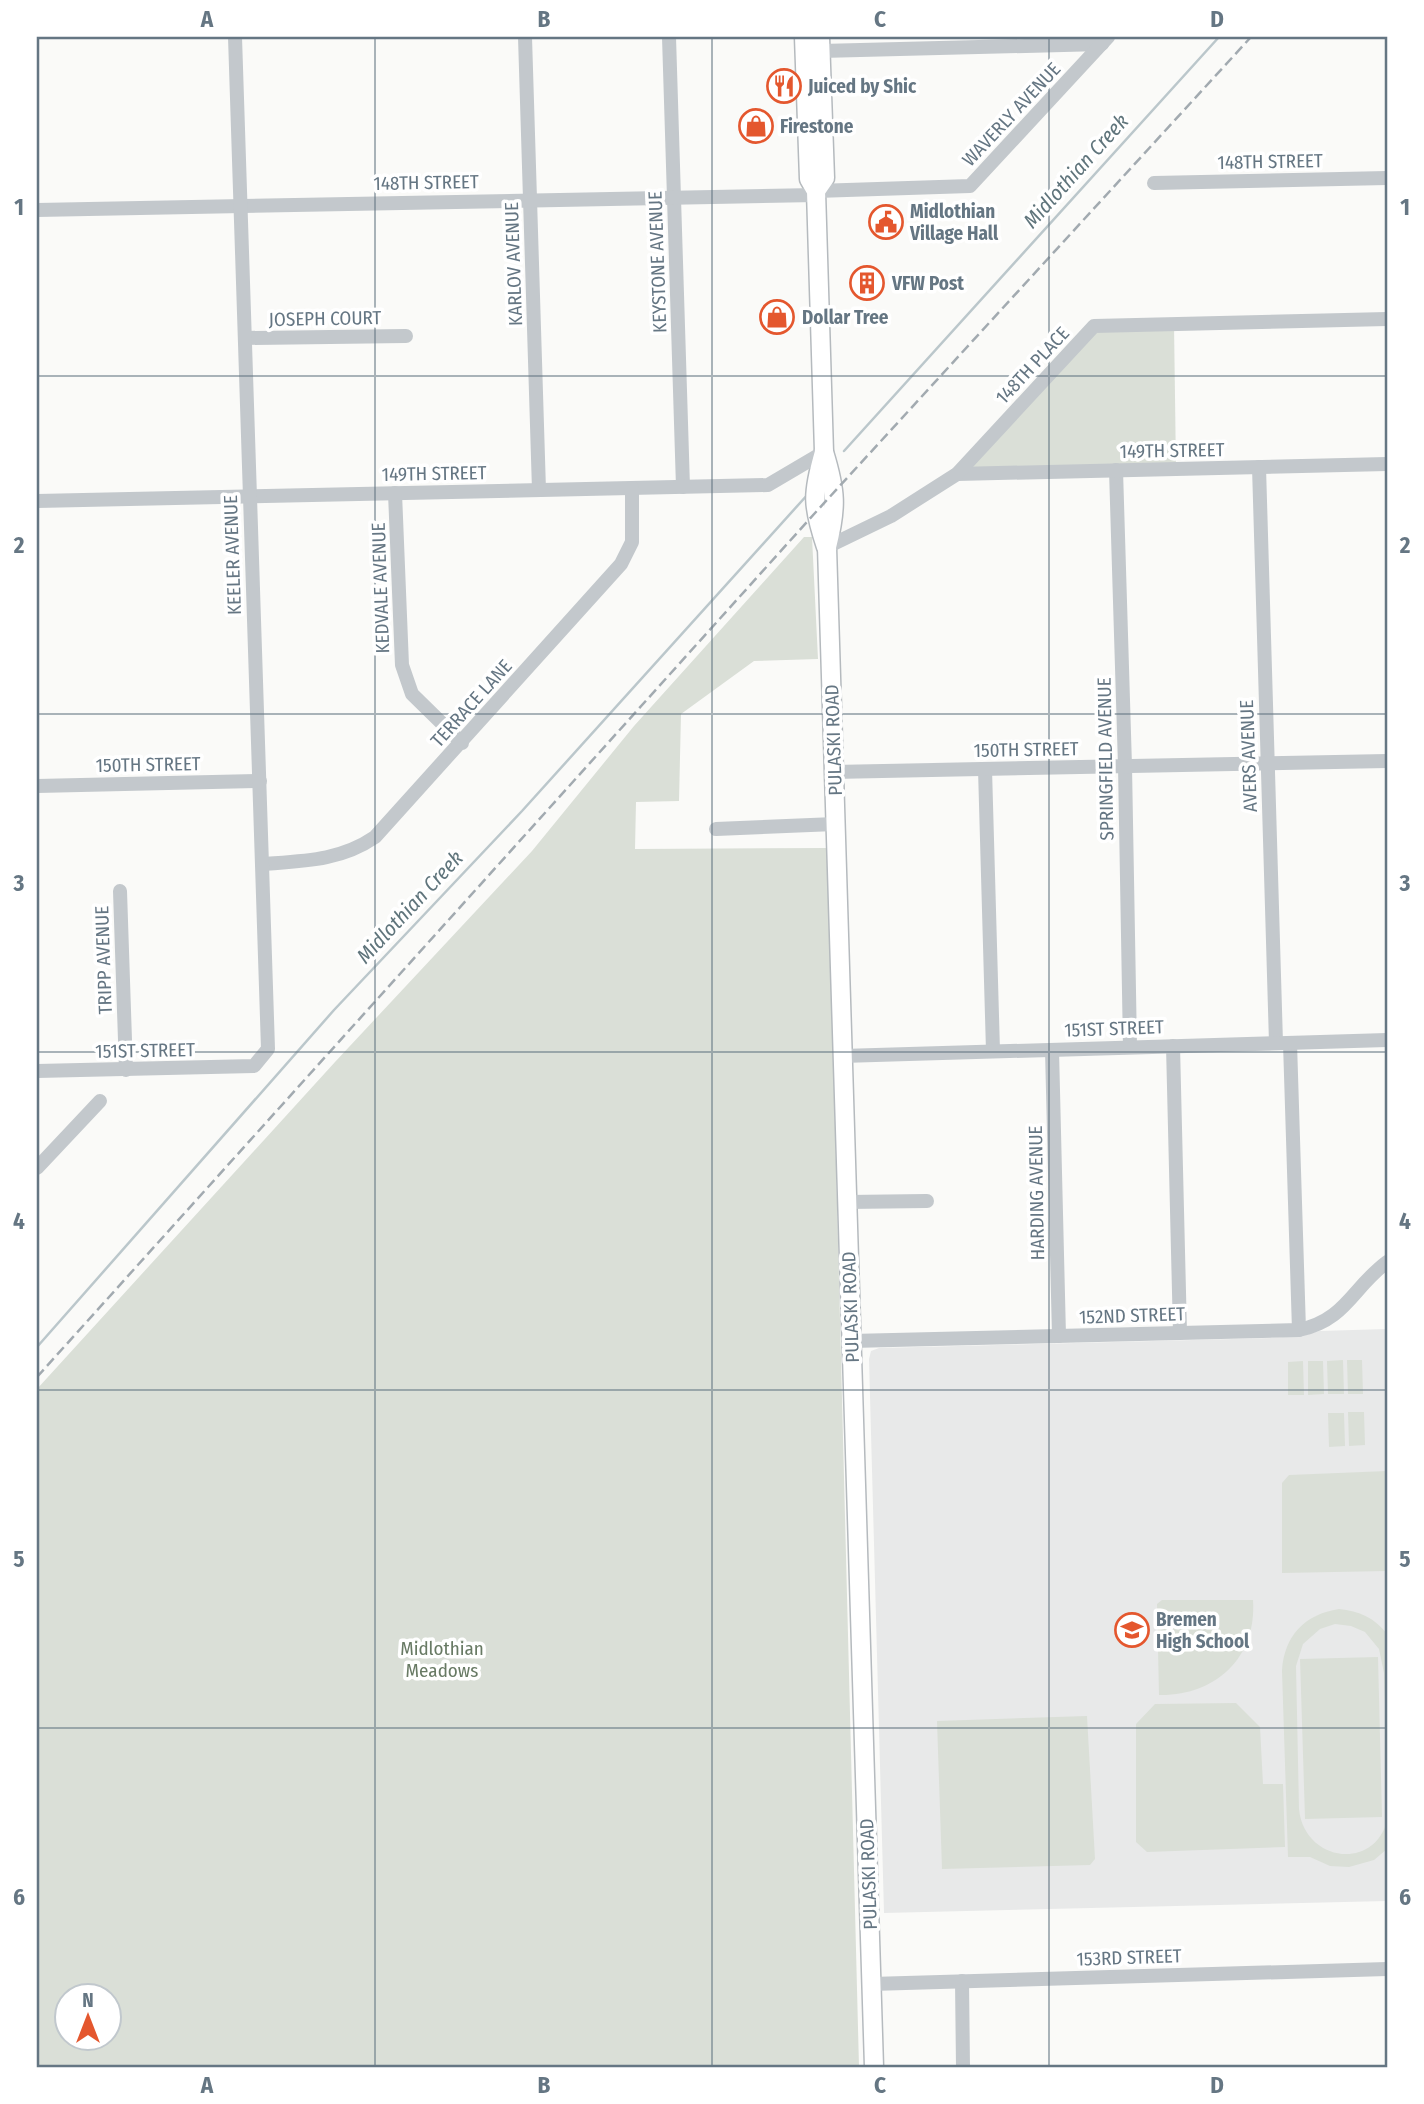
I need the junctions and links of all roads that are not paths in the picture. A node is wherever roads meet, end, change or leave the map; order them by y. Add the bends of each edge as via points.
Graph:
1 (235, 37) edge
2 (525, 37) edge
3 (669, 37) edge
4 (804, 37) edge
5 (1105, 40) edge
6 (821, 44) edge
7 (1387, 178) edge
8 (1154, 183) dead end
9 (970, 186) joint
10 (816, 193) junction
11 (674, 197) junction
12 (530, 200) junction
13 (241, 205) junction
14 (37, 210) edge
15 (1387, 319) edge
16 (407, 336) dead end
17 (245, 338) junction
18 (824, 452) junction
19 (1387, 464) edge
20 (1259, 467) junction
21 (1116, 470) junction
22 (957, 474) junction
23 (683, 487) junction
24 (632, 488) junction
25 (539, 490) junction
26 (395, 493) junction
27 (249, 496) junction
28 (37, 501) edge
29 (827, 547) junction
30 (462, 743) junction
31 (1387, 761) edge
32 (1268, 763) junction
33 (1125, 766) junction
34 (985, 769) junction
35 (834, 772) junction
36 (260, 781) junction
37 (37, 786) edge
38 (835, 824) junction
39 (716, 829) dead end
40 (262, 864) junction
41 (120, 891) dead end
42 (1387, 1040) edge
43 (1283, 1043) junction
44 (1173, 1046) junction
45 (1130, 1047) junction
46 (1052, 1050) junction
47 (993, 1051) junction
48 (842, 1056) junction
49 (254, 1066) joint
50 (126, 1070) junction
51 (37, 1071) edge
52 (100, 1101) dead end
53 (37, 1168) edge
54 (927, 1201) dead end
55 (847, 1202) junction
56 (1387, 1262) edge
57 (1299, 1330) junction
58 (1180, 1333) junction
59 (1059, 1336) junction
60 (851, 1341) junction
61 (1387, 1969) edge
62 (962, 1981) junction
63 (871, 1984) junction
64 (874, 2067) edge
65 (963, 2067) edge

1 - 13 street, KEELER AVENUE
2 - 12 street, KARLOV AVENUE
3 - 11 street, KEYSTONE AVENUE
4 - 10 main road, PULASKI ROAD via 808,179
5 - 6 street
5 - 9 street, WAVERLY AVENUE
6 - 10 main road, PULASKI ROAD via 825,178
7 - 8 street, 148TH STREET
9 - 10 street, 148TH STREET
10 - 11 street, 148TH STREET
10 - 18 main road, PULASKI ROAD
11 - 12 street, 148TH STREET
11 - 23 street, KEYSTONE AVENUE
12 - 13 street, 148TH STREET
12 - 25 street, KARLOV AVENUE
13 - 14 street, 148TH STREET
13 - 17 street, KEELER AVENUE
15 - 22 street, 148TH PLACE via 1094,326
16 - 17 street, JOSEPH COURT
17 - 27 street, KEELER AVENUE
18 - 23 street, 149TH STREET via 768,485
18 - 29 main road, PULASKI ROAD via 834,483 835,516
19 - 20 street, 149TH STREET
20 - 21 street, 149TH STREET
20 - 32 street, AVERS AVENUE
21 - 22 street, 149TH STREET
21 - 33 street, SPRINGFIELD AVENUE
22 - 29 street, 148TH PLACE via 891,516
23 - 24 street, 149TH STREET
24 - 25 street, 149TH STREET
24 - 30 street, TERRACE LANE via 632,542 621,564
25 - 26 street, 149TH STREET
26 - 27 street, 149TH STREET
26 - 30 street, KEDVALE AVENUE via 402,665 412,694
27 - 28 street, 149TH STREET
27 - 36 street, KEELER AVENUE
29 - 35 main road, PULASKI ROAD
30 - 40 street, TERRACE LANE via 375,837 358,849 317,860
31 - 32 street, 150TH STREET
32 - 33 street, 150TH STREET
32 - 43 street, AVERS AVENUE
33 - 34 street, 150TH STREET
33 - 45 street, SPRINGFIELD AVENUE
34 - 35 street, 150TH STREET
34 - 47 street
35 - 38 main road, PULASKI ROAD
36 - 37 street, 150TH STREET
36 - 40 street, KEELER AVENUE
38 - 39 street
38 - 48 main road, PULASKI ROAD
40 - 49 street, KEELER AVENUE via 268,1048
41 - 50 street, TRIPP AVENUE
42 - 43 street, 151ST STREET
43 - 44 street, 151ST STREET
43 - 57 street, AVERS AVENUE
44 - 45 street, 151ST STREET
44 - 58 street
45 - 46 street, 151ST STREET
46 - 47 street, 151ST STREET
46 - 59 street, HARDING AVENUE
47 - 48 street, 151ST STREET
48 - 55 main road, PULASKI ROAD
49 - 50 street, 151ST STREET
50 - 51 street, 151ST STREET
52 - 53 street
54 - 55 street
55 - 60 main road, PULASKI ROAD
56 - 57 street, 152ND STREET via 1338,1313
57 - 58 street, 152ND STREET
58 - 59 street, 152ND STREET
59 - 60 street, 152ND STREET
60 - 63 main road, PULASKI ROAD
61 - 62 street, 153RD STREET
62 - 63 street, 153RD STREET
62 - 65 street
63 - 64 main road, PULASKI ROAD

